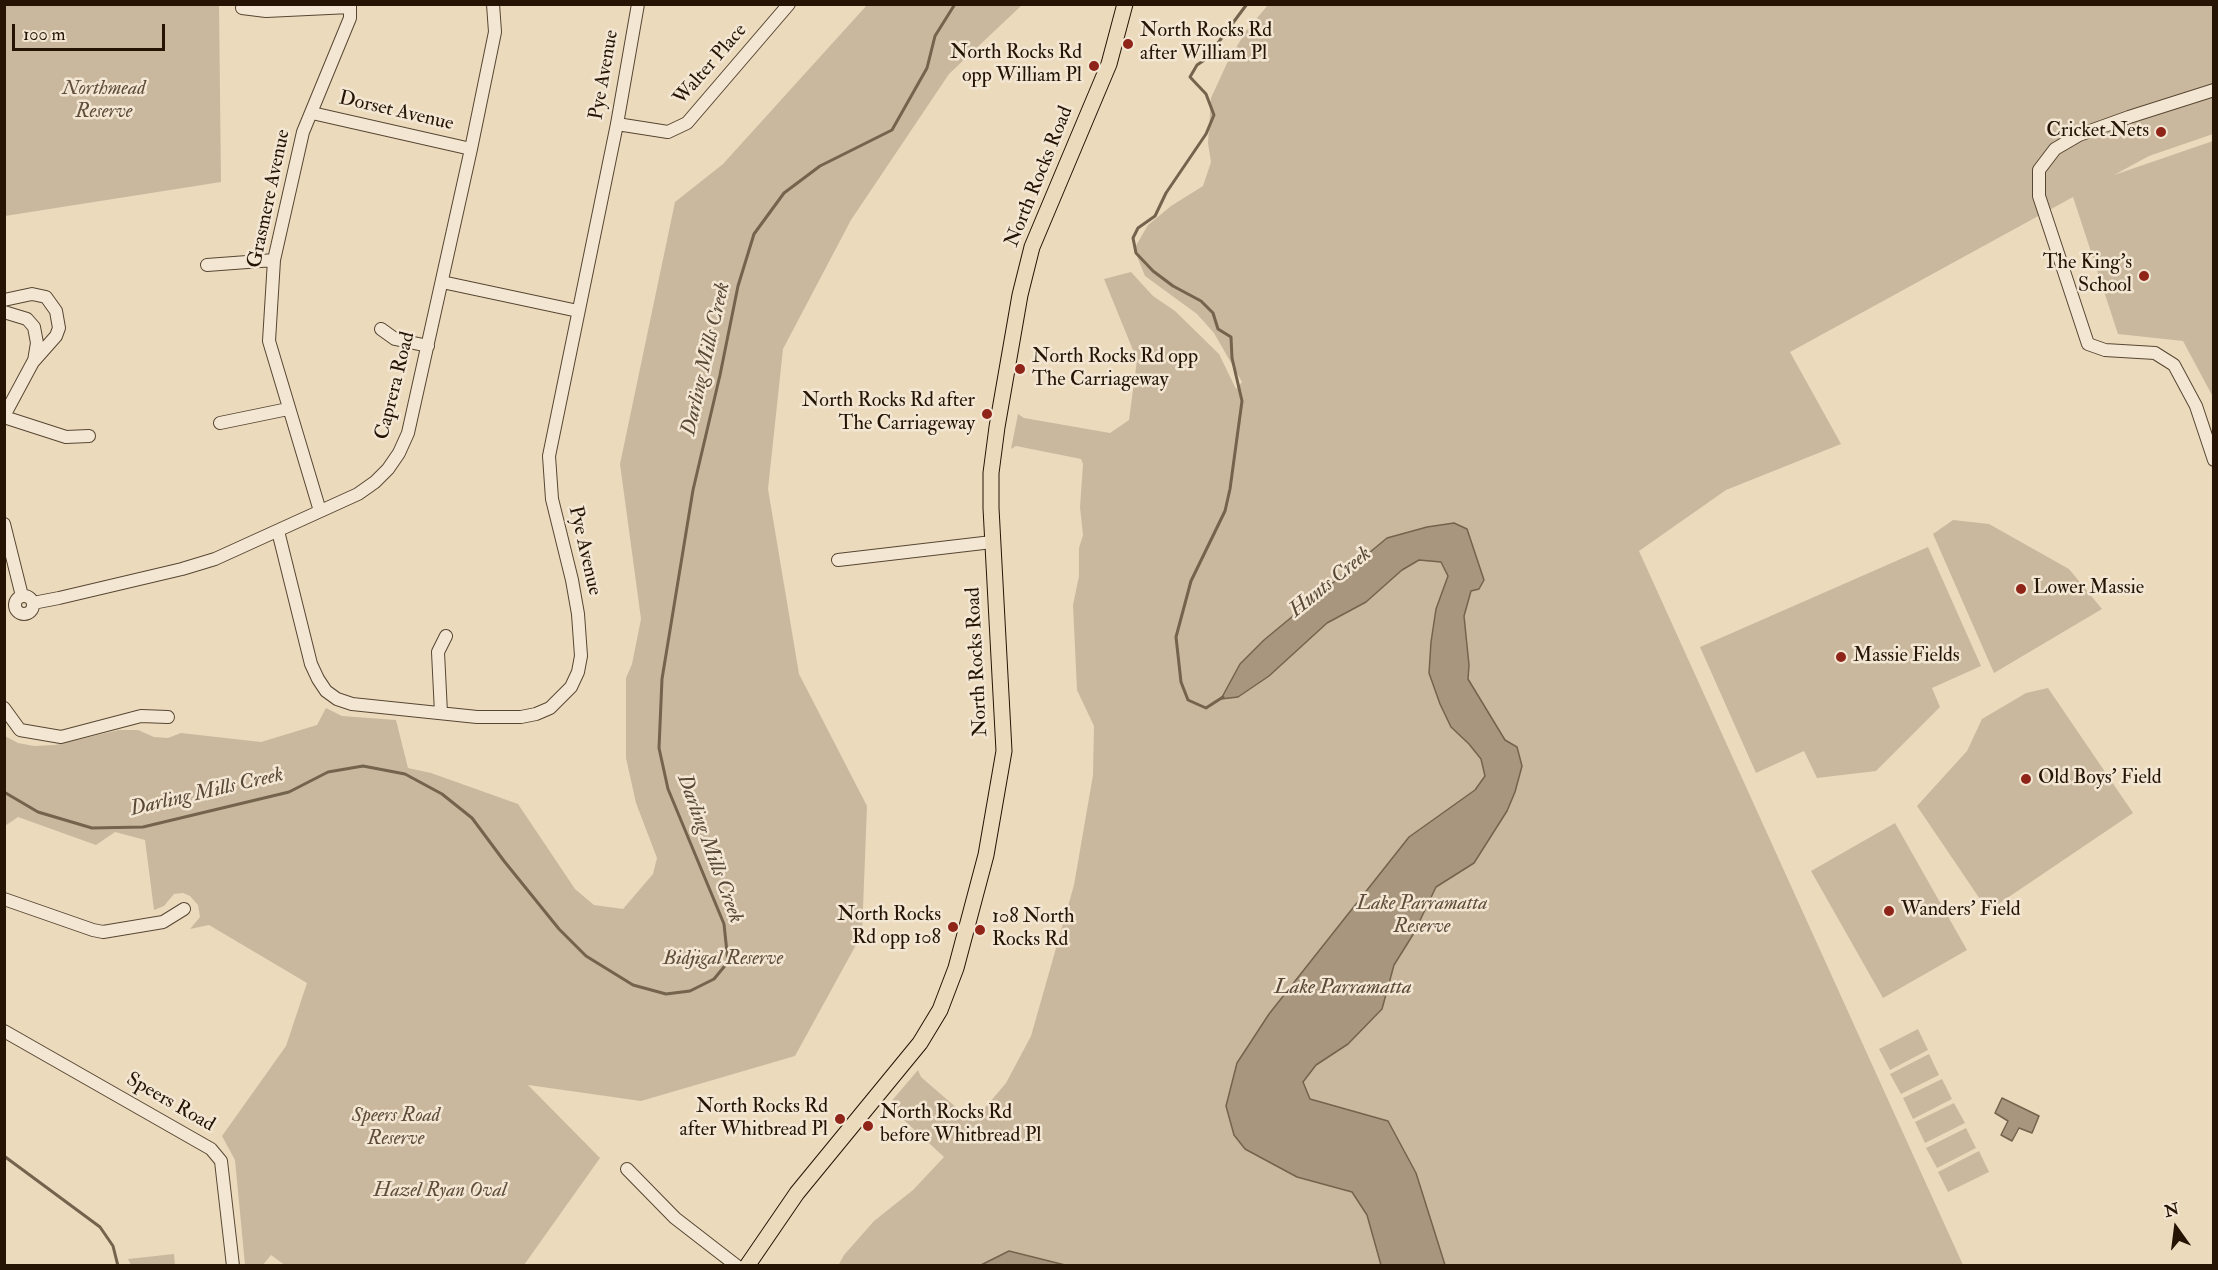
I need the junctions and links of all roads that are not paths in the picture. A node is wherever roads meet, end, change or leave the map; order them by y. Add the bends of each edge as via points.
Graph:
1 (493, 4) edge
2 (638, 4) edge
3 (789, 4) edge
4 (1125, 4) edge
5 (350, 6) edge
6 (242, 8) dead end
7 (2214, 90) edge
8 (312, 113) junction
9 (617, 124) junction
10 (471, 149) junction
11 (274, 260) junction
12 (207, 265) dead end
13 (442, 282) junction
14 (4, 300) edge
15 (579, 311) junction
16 (4, 312) edge
17 (381, 329) dead end
18 (428, 345) junction
19 (33, 362) junction
20 (288, 408) junction
21 (4, 417) edge
22 (220, 423) dead end
23 (89, 436) dead end
24 (2214, 460) edge
25 (320, 511) junction
26 (4, 524) edge
27 (278, 531) junction
28 (992, 542) junction
29 (838, 560) dead end
30 (19, 604) edge
31 (446, 636) dead end
32 (4, 708) edge
33 (441, 713) junction
34 (168, 717) dead end
35 (4, 899) edge
36 (184, 909) dead end
37 (4, 1031) edge
38 (627, 1169) dead end
39 (232, 1266) edge
40 (738, 1266) edge
41 (747, 1266) edge

1 - 10 street, Caprera Road via 495,32
2 - 9 street, Pye Avenue
3 - 9 street, Walter Place via 687,123 668,132
4 - 28 main road, North Rocks Road via 1109,64 1039,228 1025,273 991,473
5 - 6 street via 266,11
5 - 8 street, Grasmere Avenue via 350,18
7 - 24 street via 2079,135 2055,149 2039,170 2039,196 2088,344 2105,350 2155,353 2174,365 2196,406
8 - 10 street, Dorset Avenue
8 - 11 street, Grasmere Avenue via 303,132
9 - 15 street, Pye Avenue
10 - 13 street, Caprera Road
11 - 12 street
11 - 20 street, Grasmere Avenue via 269,341
13 - 15 street
13 - 18 street, Caprera Road
14 - 19 street via 40,294 56,311 56,336
15 - 33 street, Pye Avenue via 549,456 552,500 579,614 578,672 561,699 536,714 477,717
16 - 19 street via 27,319 34,327 37,343
17 - 18 street via 395,339
18 - 25 street, Caprera Road via 408,434 399,453 375,482
19 - 21 street
20 - 22 street
20 - 25 street, Grasmere Avenue
21 - 23 street via 66,437
25 - 27 street, Caprera Road
26 - 30 street
27 - 30 street, Caprera Road via 182,569
27 - 33 street, Pye Avenue via 311,664 326,691 352,704
28 - 29 street
28 - 41 main road, North Rocks Road via 1004,751 986,855 956,968 940,1010 914,1052 797,1193
31 - 33 street via 438,652
32 - 34 street via 20,730 61,737 141,716
35 - 36 street via 103,932 163,922
37 - 39 street, Speers Road via 211,1149 221,1161
38 - 40 street via 675,1218

